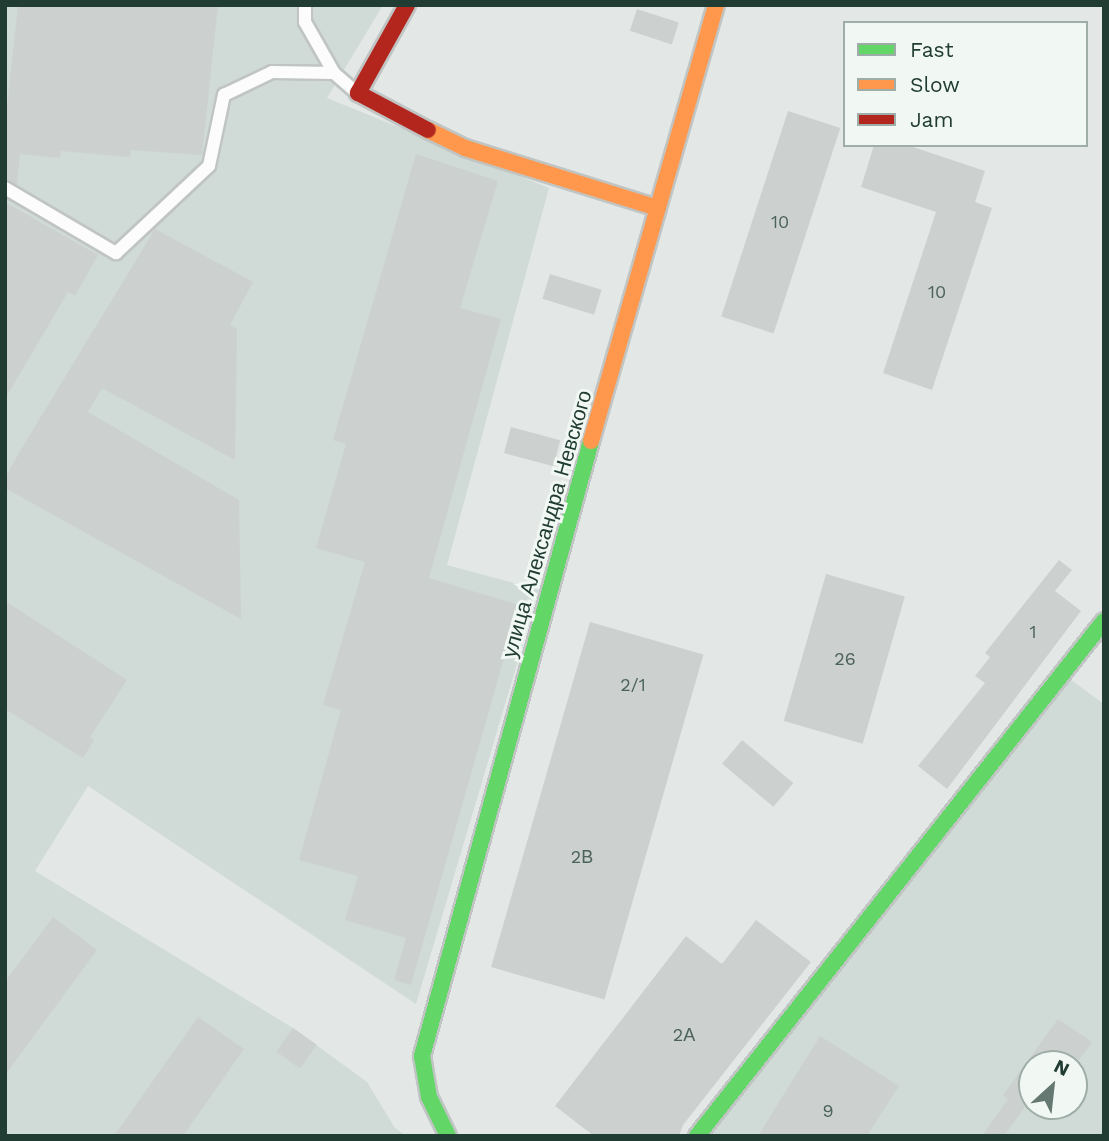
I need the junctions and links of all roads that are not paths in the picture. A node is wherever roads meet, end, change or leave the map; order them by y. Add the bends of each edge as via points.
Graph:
1 (305, 5) edge
2 (407, 5) edge
3 (716, 5) edge
4 (334, 73) junction
5 (358, 93) junction
6 (5, 188) edge
7 (658, 208) junction
8 (1104, 621) edge
9 (448, 1136) edge
10 (697, 1136) edge

1 - 4 lane via 305,22
2 - 5 street
3 - 7 street, улица Александра Невского
4 - 5 lane
4 - 6 lane via 272,72 224,95 209,166 117,253
5 - 7 street via 465,148
7 - 9 street, улица Александра Невского via 422,1056 429,1097
8 - 10 street

